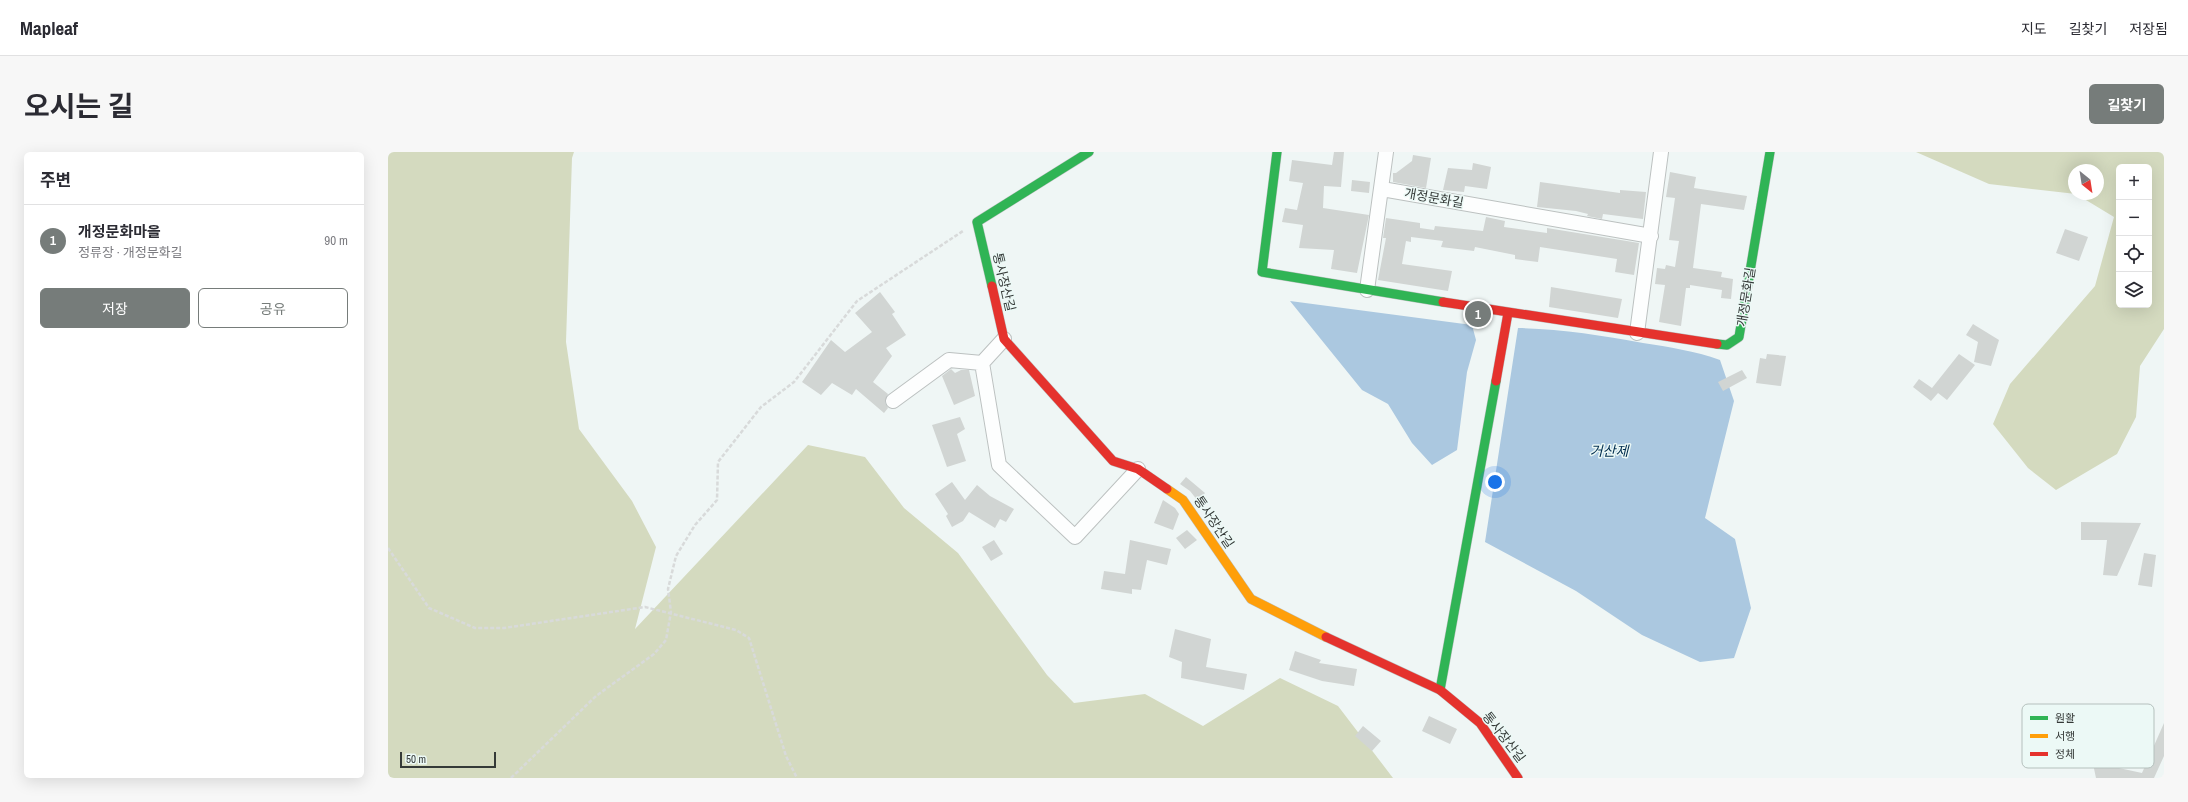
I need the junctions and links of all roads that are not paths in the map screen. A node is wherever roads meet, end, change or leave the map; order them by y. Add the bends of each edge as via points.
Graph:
1 (1089, 152) edge
2 (1277, 152) edge
3 (1386, 152) edge
4 (1661, 152) edge
5 (1770, 152) edge
6 (1382, 189) junction
7 (1651, 236) junction
8 (1367, 290) junction
9 (1508, 313) junction
10 (1637, 333) junction
11 (1004, 339) junction
12 (982, 364) junction
13 (893, 401) dead end
14 (1138, 469) junction
15 (1440, 690) junction
16 (1518, 778) edge

1 - 11 street, 통사장산길 via 977,222
2 - 8 street, 개정문화길 via 1262,272
3 - 6 street
4 - 7 street
5 - 10 street, 개정문화길 via 1739,337 1727,345
6 - 7 street, 개정문화길
6 - 8 street
7 - 10 street
8 - 9 street, 개정문화길
9 - 10 street, 개정문화길
9 - 15 street
11 - 12 street
11 - 14 street, 통사장산길 via 1113,461
12 - 13 street via 949,360
12 - 14 street via 999,464 1075,537
14 - 15 street, 통사장산길 via 1183,500 1251,599
15 - 16 street, 통사장산길 via 1480,723

